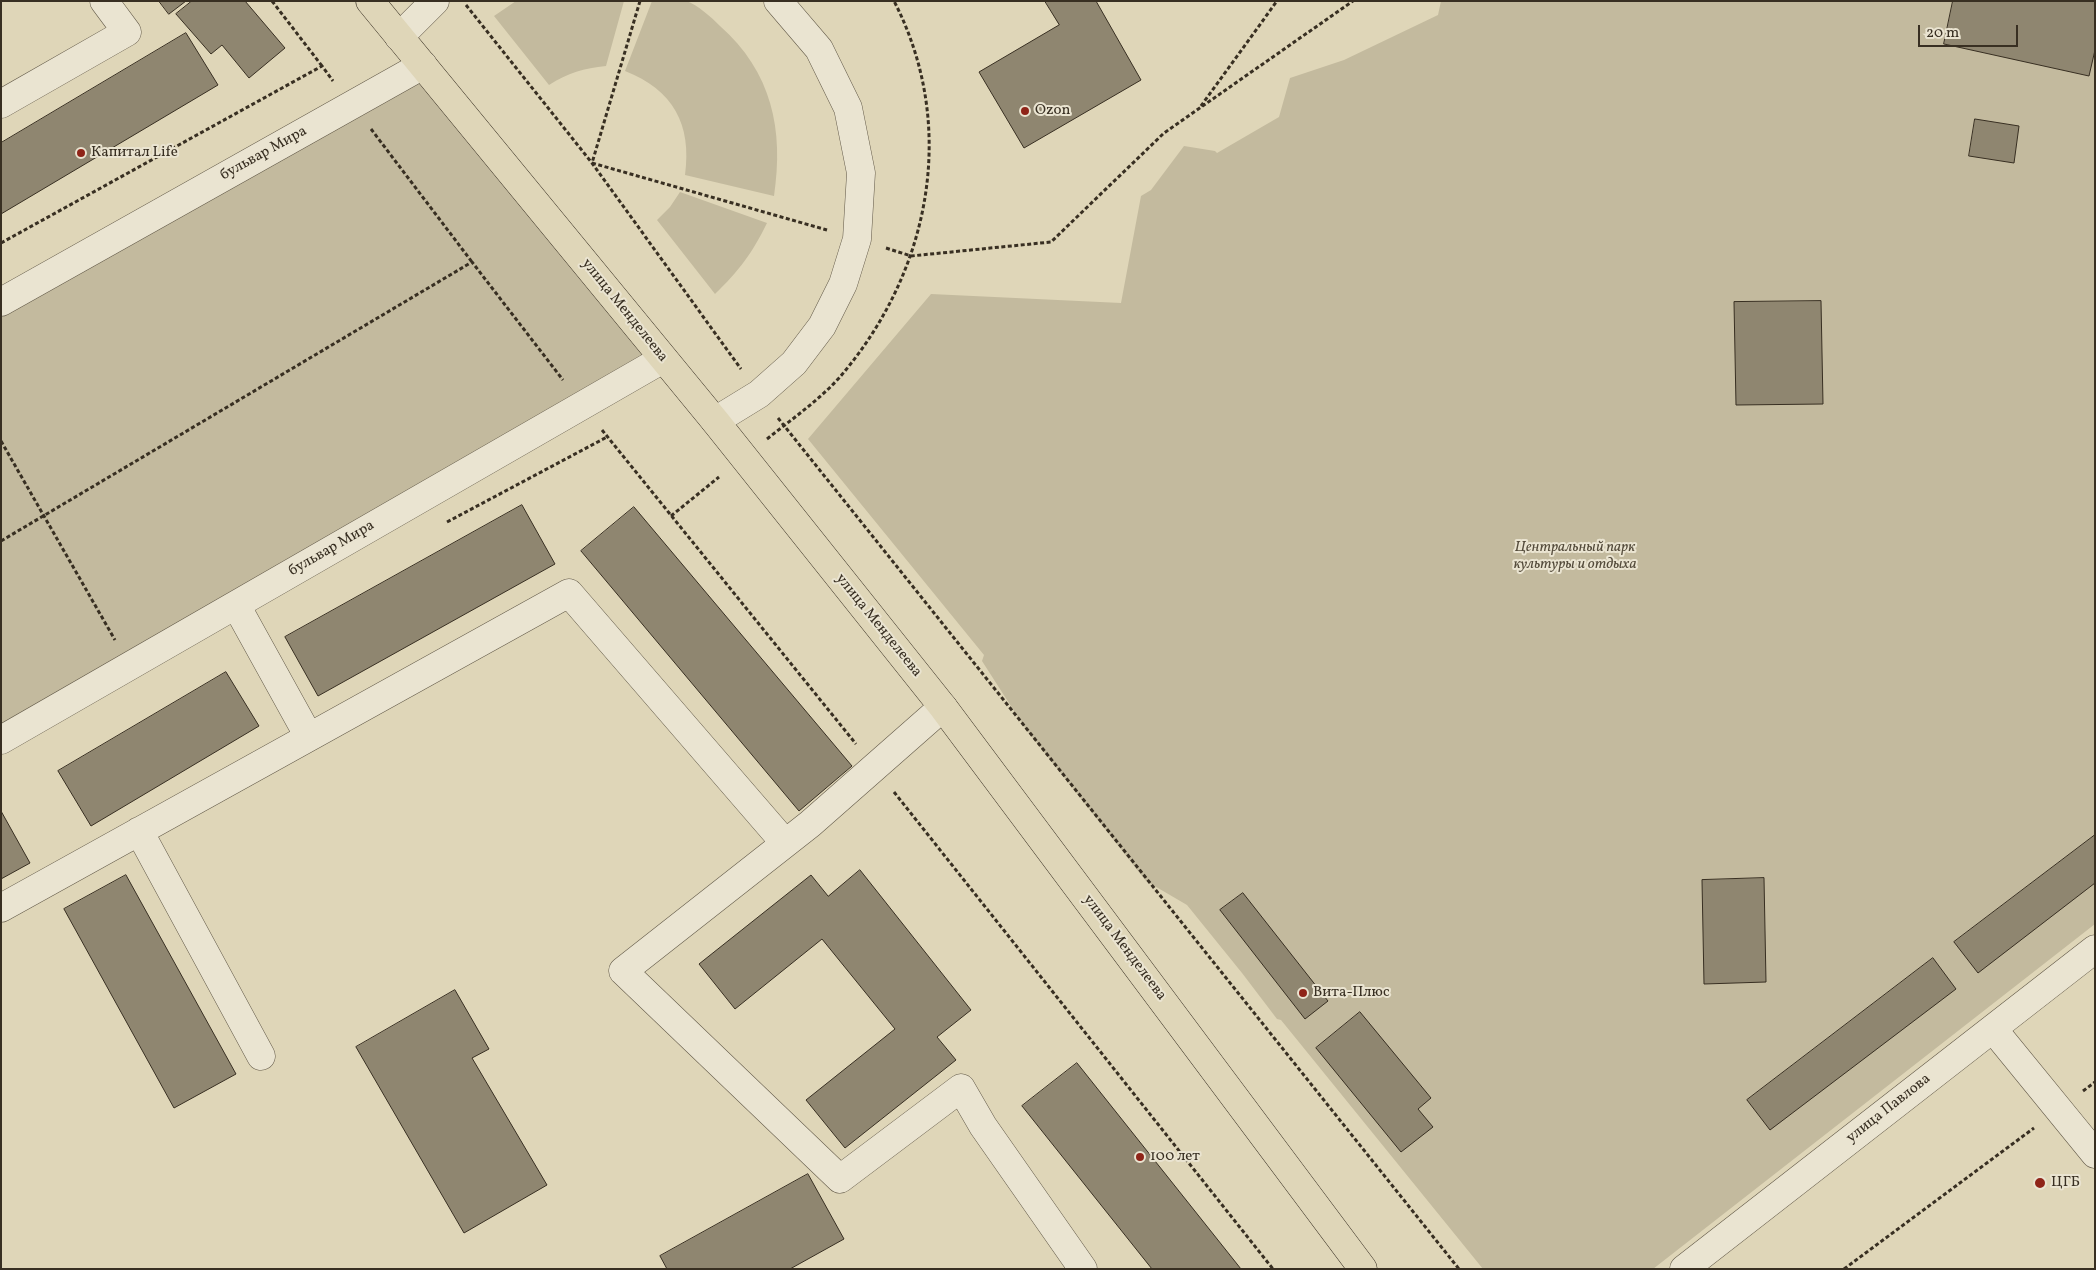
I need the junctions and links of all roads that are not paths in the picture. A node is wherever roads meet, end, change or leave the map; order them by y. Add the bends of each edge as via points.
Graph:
1 (104, 1) edge
2 (370, 1) edge
3 (434, 1) edge
4 (778, 1) edge
5 (399, 37) junction
6 (423, 65) junction
7 (1, 104) edge
8 (1, 302) edge
9 (663, 359) junction
10 (714, 421) junction
11 (236, 605) junction
12 (944, 706) junction
13 (310, 737) junction
14 (1, 740) edge
15 (139, 832) junction
16 (785, 843) junction
17 (1, 908) edge
18 (2095, 949) edge
19 (1993, 1029) junction
20 (261, 1056) dead end
21 (2095, 1154) edge
22 (1084, 1269) edge
23 (1363, 1269) edge
24 (1684, 1269) edge

1 - 7 street via 127,32
2 - 5 main road, улица Менделеева
3 - 5 street
4 - 10 street via 819,49 848,108 861,174 857,239 843,284 822,326 794,363 759,394
5 - 6 main road, улица Менделеева
6 - 8 street, бульвар Мира
6 - 9 main road, улица Менделеева
9 - 10 main road, улица Менделеева
9 - 11 street, бульвар Мира
10 - 12 main road, улица Менделеева
11 - 13 street
11 - 14 street, бульвар Мира
12 - 16 street
12 - 23 main road, улица Менделеева
13 - 15 street
13 - 16 street via 569,593
15 - 17 street
15 - 20 street
16 - 22 street via 624,971 840,1179 961,1088 983,1126
18 - 19 street, улица Павлова
19 - 21 street
19 - 24 street, улица Павлова

